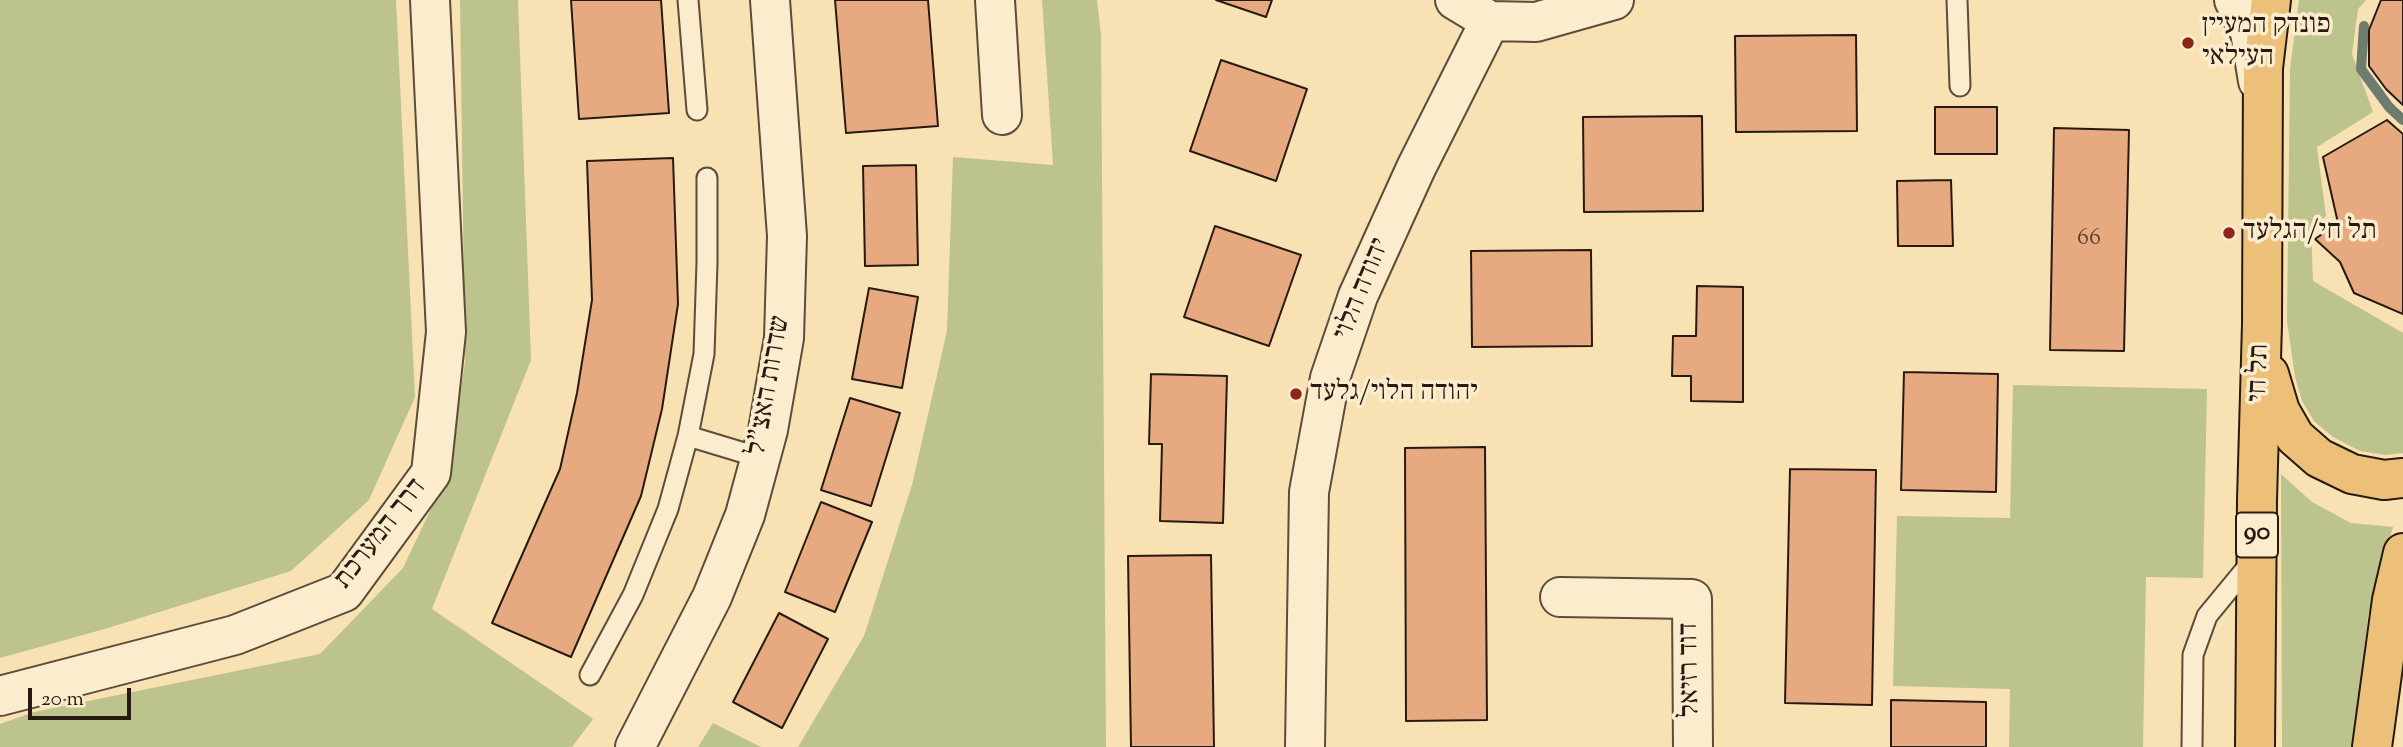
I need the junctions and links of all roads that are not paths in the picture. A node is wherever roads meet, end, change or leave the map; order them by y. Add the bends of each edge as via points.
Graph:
1 (430, 0) edge
2 (688, 0) edge
3 (770, 0) edge
4 (995, 0) edge
5 (1455, 0) edge
6 (1614, 0) edge
7 (1957, 0) edge
8 (2234, 0) edge
9 (2271, 0) edge
10 (1490, 21) junction
11 (1960, 86) dead end
12 (2262, 108) junction
13 (697, 110) dead end
14 (1002, 115) dead end
15 (707, 178) dead end
16 (2262, 324) junction
17 (688, 436) junction
18 (761, 458) junction
19 (2403, 478) edge
20 (2403, 552) edge
21 (2256, 556) junction
22 (1560, 597) dead end
23 (590, 676) dead end
24 (0, 696) edge
25 (635, 747) edge
26 (1305, 747) edge
27 (1693, 747) edge
28 (2192, 747) edge
29 (2255, 747) edge
30 (2372, 747) edge

1 - 24 street, דרך המערכת via 446,332 431,473 344,592 235,635
2 - 13 lane
3 - 18 street, שדרות האצ"ל via 787,236 784,338
4 - 14 street
5 - 10 street
6 - 10 street via 1536,22
7 - 11 lane
8 - 12 street via 2250,32
9 - 12 highway, תל חי / 90
10 - 26 street, יהודה הלוי via 1416,168 1329,378 1309,492
12 - 16 highway, תל חי / 90
15 - 17 lane via 704,354
16 - 19 highway via 2270,382 2295,437 2319,458 2352,474
16 - 21 highway, תל חי / 90
17 - 18 lane
17 - 23 lane via 668,509 638,583
18 - 25 street, שדרות האצ"ל via 745,514 712,597
20 - 30 highway
21 - 28 lane via 2207,616 2193,655
21 - 29 highway, תל חי / 90
22 - 27 street, דוד רזיאל via 1692,599

